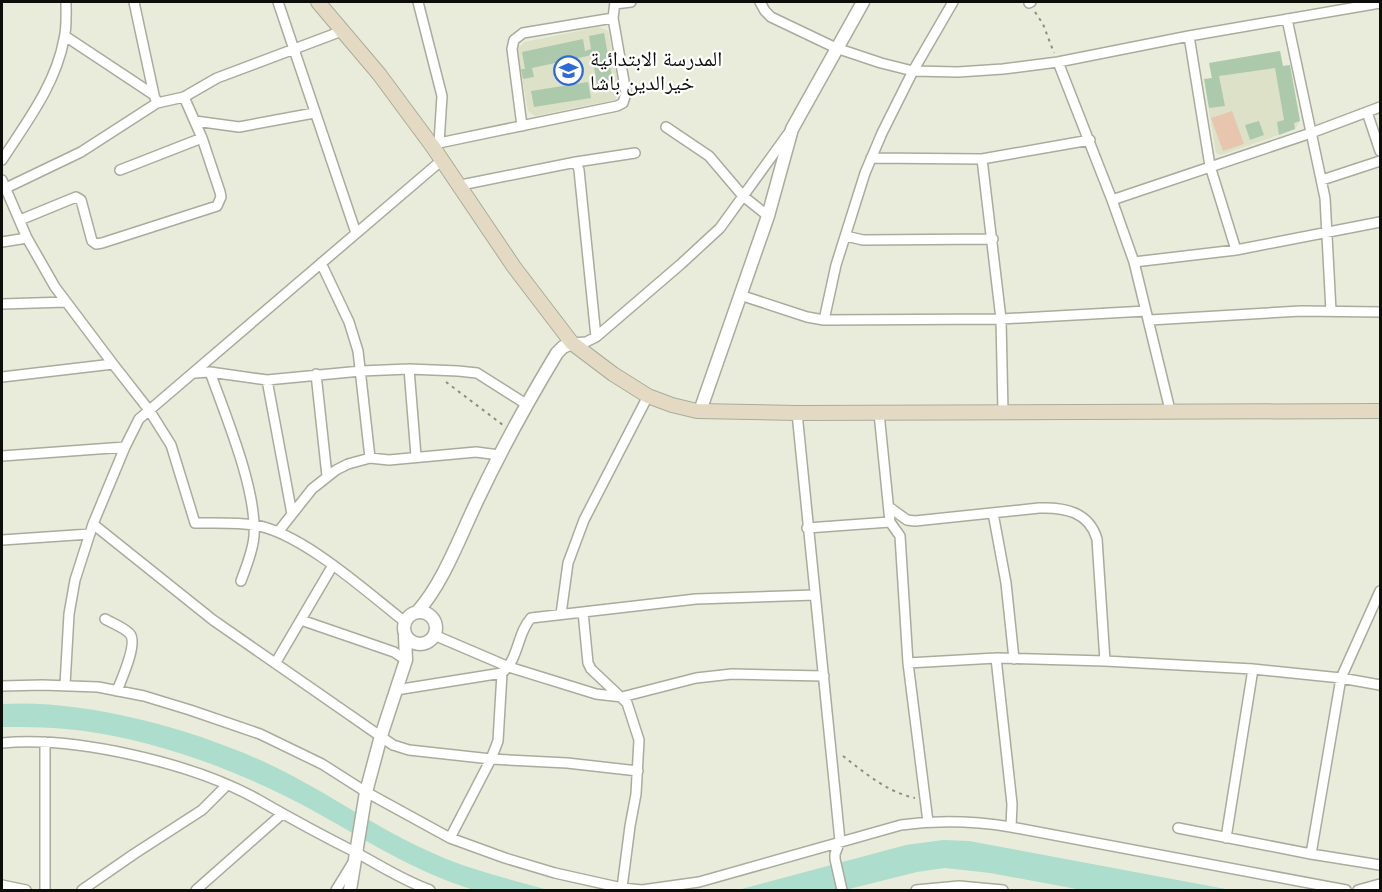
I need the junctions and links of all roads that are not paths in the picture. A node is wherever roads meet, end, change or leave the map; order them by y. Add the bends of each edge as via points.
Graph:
1 (66, 2) edge
2 (134, 2) edge
3 (278, 2) edge
4 (318, 2) edge
5 (418, 2) edge
6 (631, 2) edge
7 (760, 2) edge
8 (863, 2) edge
9 (953, 2) edge
10 (615, 3) edge
11 (1380, 3) edge
12 (613, 18) junction
13 (1287, 19) junction
14 (342, 31) junction
15 (65, 36) junction
16 (1189, 36) junction
17 (295, 47) junction
18 (836, 48) junction
19 (1058, 62) junction
20 (913, 71) junction
21 (184, 97) junction
22 (155, 99) junction
23 (1380, 107) edge
24 (1366, 112) junction
25 (314, 113) junction
26 (195, 121) junction
27 (522, 126) junction
28 (666, 127) dead end
29 (792, 129) junction
30 (1311, 133) junction
31 (202, 138) junction
32 (1090, 140) junction
33 (436, 145) junction
34 (1380, 152) edge
35 (635, 153) dead end
36 (871, 158) junction
37 (982, 159) junction
38 (2, 160) edge
39 (442, 160) junction
40 (1380, 161) edge
41 (576, 162) junction
42 (1210, 166) junction
43 (120, 170) dead end
44 (1322, 180) junction
45 (4, 184) edge
46 (461, 185) junction
47 (743, 196) junction
48 (1112, 200) junction
49 (768, 216) junction
50 (20, 220) junction
51 (1380, 222) edge
52 (1327, 232) junction
53 (356, 233) junction
54 (846, 236) junction
55 (27, 238) junction
56 (993, 239) junction
57 (2, 242) edge
58 (1236, 250) junction
59 (1134, 262) junction
60 (321, 263) junction
61 (740, 295) junction
62 (66, 302) junction
63 (2, 304) edge
64 (1331, 311) junction
65 (1380, 312) edge
66 (1148, 315) junction
67 (1001, 319) junction
68 (824, 320) junction
69 (596, 337) junction
70 (572, 344) junction
71 (112, 364) junction
72 (409, 369) junction
73 (361, 370) junction
74 (210, 372) junction
75 (195, 373) junction
76 (316, 374) junction
77 (2, 377) edge
78 (267, 380) junction
79 (648, 396) junction
80 (526, 404) junction
81 (149, 410) junction
82 (700, 411) junction
83 (1170, 411) junction
84 (1380, 411) edge
85 (1003, 412) junction
86 (797, 413) junction
87 (879, 413) junction
88 (125, 447) junction
89 (499, 454) junction
90 (2, 456) edge
91 (416, 456) junction
92 (369, 458) junction
93 (327, 476) junction
94 (889, 507) junction
95 (993, 513) junction
96 (292, 514) junction
97 (890, 522) junction
98 (254, 525) junction
99 (807, 528) junction
100 (92, 529) junction
101 (278, 532) junction
102 (2, 540) edge
103 (333, 565) junction
104 (241, 581) dead end
105 (433, 591) junction
106 (1380, 591) edge
107 (814, 595) junction
108 (417, 612) junction
109 (583, 612) junction
110 (561, 614) junction
111 (432, 618) junction
112 (105, 619) dead end
113 (301, 620) junction
114 (405, 622) junction
115 (435, 635) junction
116 (405, 636) junction
117 (425, 644) junction
118 (996, 658) junction
119 (1014, 659) junction
120 (406, 660) junction
121 (1106, 661) junction
122 (276, 662) junction
123 (908, 663) junction
124 (1253, 669) junction
125 (506, 670) junction
126 (824, 676) junction
127 (1341, 678) junction
128 (65, 685) junction
129 (1380, 685) edge
130 (2, 686) edge
131 (396, 690) junction
132 (117, 691) junction
133 (622, 697) junction
134 (381, 736) junction
135 (45, 742) junction
136 (2, 743) edge
137 (491, 759) junction
138 (638, 771) junction
139 (227, 785) junction
140 (366, 792) junction
141 (281, 815) junction
142 (928, 822) junction
143 (1011, 827) junction
144 (1178, 828) dead end
145 (450, 838) junction
146 (1226, 838) junction
147 (840, 842) junction
148 (357, 851) junction
149 (1311, 855) junction
150 (1380, 865) edge
151 (1380, 884) edge
152 (2, 885) edge
153 (622, 888) junction
154 (26, 891) edge
155 (45, 891) edge
156 (82, 891) edge
157 (196, 891) edge
158 (336, 891) edge
159 (350, 891) edge
160 (430, 891) edge
161 (842, 891) edge
162 (916, 891) edge
163 (1003, 891) edge
164 (1346, 891) edge
165 (1358, 891) edge

1 - 15 street
2 - 22 street
3 - 17 street
4 - 14 main road
5 - 33 street via 442,96
6 - 10 street
7 - 18 street via 771,16
8 - 18 street
9 - 20 street
10 - 12 street
11 - 13 street
12 - 27 street via 517,36 512,49
12 - 27 street via 626,93 623,103
13 - 16 street
13 - 30 street
14 - 17 street
14 - 33 main road
15 - 22 street
15 - 38 street via 62,52 41,97
16 - 19 street
16 - 42 street
17 - 21 street via 217,78
17 - 25 street
18 - 20 street
18 - 29 street
19 - 20 street via 958,72
19 - 32 street
20 - 36 street
21 - 22 street
21 - 26 street
22 - 45 street via 81,152
23 - 24 street
24 - 30 street
24 - 34 street
25 - 26 street via 239,127
25 - 53 street
26 - 31 street
27 - 33 street
28 - 47 street via 709,156
29 - 47 street
29 - 49 street
30 - 42 street
30 - 44 street
31 - 43 street
31 - 50 street via 221,197 217,206 102,243 92,242 81,200 76,196
32 - 37 street
32 - 48 street
33 - 39 main road
35 - 41 street
36 - 37 street
36 - 54 street
37 - 56 street
39 - 46 main road
39 - 53 street
40 - 44 street
41 - 46 street
41 - 69 street
42 - 48 street
42 - 58 street
44 - 52 street
45 - 50 street
46 - 70 main road via 514,267
47 - 49 street
47 - 69 street via 720,228
48 - 59 street
49 - 61 street
50 - 55 street
51 - 52 street
52 - 58 street
52 - 64 street
53 - 60 street
54 - 56 street via 863,240
54 - 68 street
55 - 57 street
55 - 62 street
56 - 67 street
58 - 59 street
59 - 66 street
60 - 73 street via 349,322
60 - 75 street
61 - 68 street
61 - 82 street
62 - 63 street
62 - 71 street
64 - 65 street
64 - 66 street
66 - 67 street
66 - 83 street
67 - 68 street
67 - 85 street
69 - 70 street
70 - 79 main road
70 - 80 street via 557,353
71 - 77 street
71 - 81 street
72 - 73 street
72 - 80 street via 477,373
72 - 91 street
73 - 76 street
73 - 92 street
74 - 75 street
74 - 78 street
74 - 98 street via 238,451
75 - 81 street
76 - 78 street
76 - 93 street
78 - 96 street
79 - 82 main road
79 - 110 street via 584,520 568,563
80 - 89 street
81 - 88 street via 139,419
81 - 98 street via 171,445 195,523
82 - 86 main road
83 - 84 main road
83 - 85 main road
85 - 87 main road
86 - 87 main road
86 - 99 street
87 - 94 street
88 - 90 street
88 - 100 street
89 - 91 street
89 - 105 street
91 - 92 street
92 - 93 street
93 - 96 street
94 - 95 street via 915,521
94 - 97 street
95 - 119 street
95 - 121 street via 1054,507 1083,516 1091,525 1097,540
96 - 101 street
97 - 99 street
97 - 123 street via 900,536
98 - 101 street
98 - 104 street via 254,539
99 - 107 street
100 - 102 street
100 - 122 street
100 - 128 street via 75,580 69,614
101 - 103 street
103 - 113 street
103 - 114 street
105 - 108 street
105 - 111 street
106 - 127 street
107 - 109 street via 696,599
107 - 126 street
108 - 111 street
108 - 114 street
109 - 110 street
109 - 133 street via 588,663 596,676
110 - 125 street via 531,618
111 - 115 street
112 - 132 street via 133,640
113 - 120 street via 394,652
113 - 122 street
114 - 116 street
115 - 117 street
115 - 125 street
116 - 117 street via 411,642
116 - 120 street
117 - 120 street
118 - 119 street
118 - 123 street
118 - 143 street via 1012,804
119 - 121 street
120 - 131 street
121 - 124 street
122 - 134 street
123 - 142 street
124 - 127 street
124 - 146 street
125 - 131 street
125 - 133 street via 587,692
125 - 137 street via 498,741
126 - 133 street via 732,674 696,678
126 - 147 street
127 - 129 street
127 - 149 street
128 - 130 street
128 - 132 street
131 - 134 street
132 - 140 street via 156,699 260,734 322,764
133 - 138 street via 638,735
134 - 137 street via 409,750
134 - 140 street
135 - 136 street
135 - 139 street via 125,753
135 - 155 street
137 - 138 street
137 - 145 street
138 - 153 street
139 - 141 street
139 - 156 street via 202,810
140 - 145 street
140 - 148 street
141 - 148 street
141 - 157 street
142 - 143 street
142 - 147 street via 901,825
143 - 164 street
144 - 146 street
145 - 153 street via 555,873
146 - 149 street
147 - 153 street via 699,882 642,890
147 - 161 street via 835,860
148 - 158 street
148 - 159 street
148 - 160 street
149 - 150 street
151 - 165 street
152 - 154 street
162 - 163 street via 959,886

